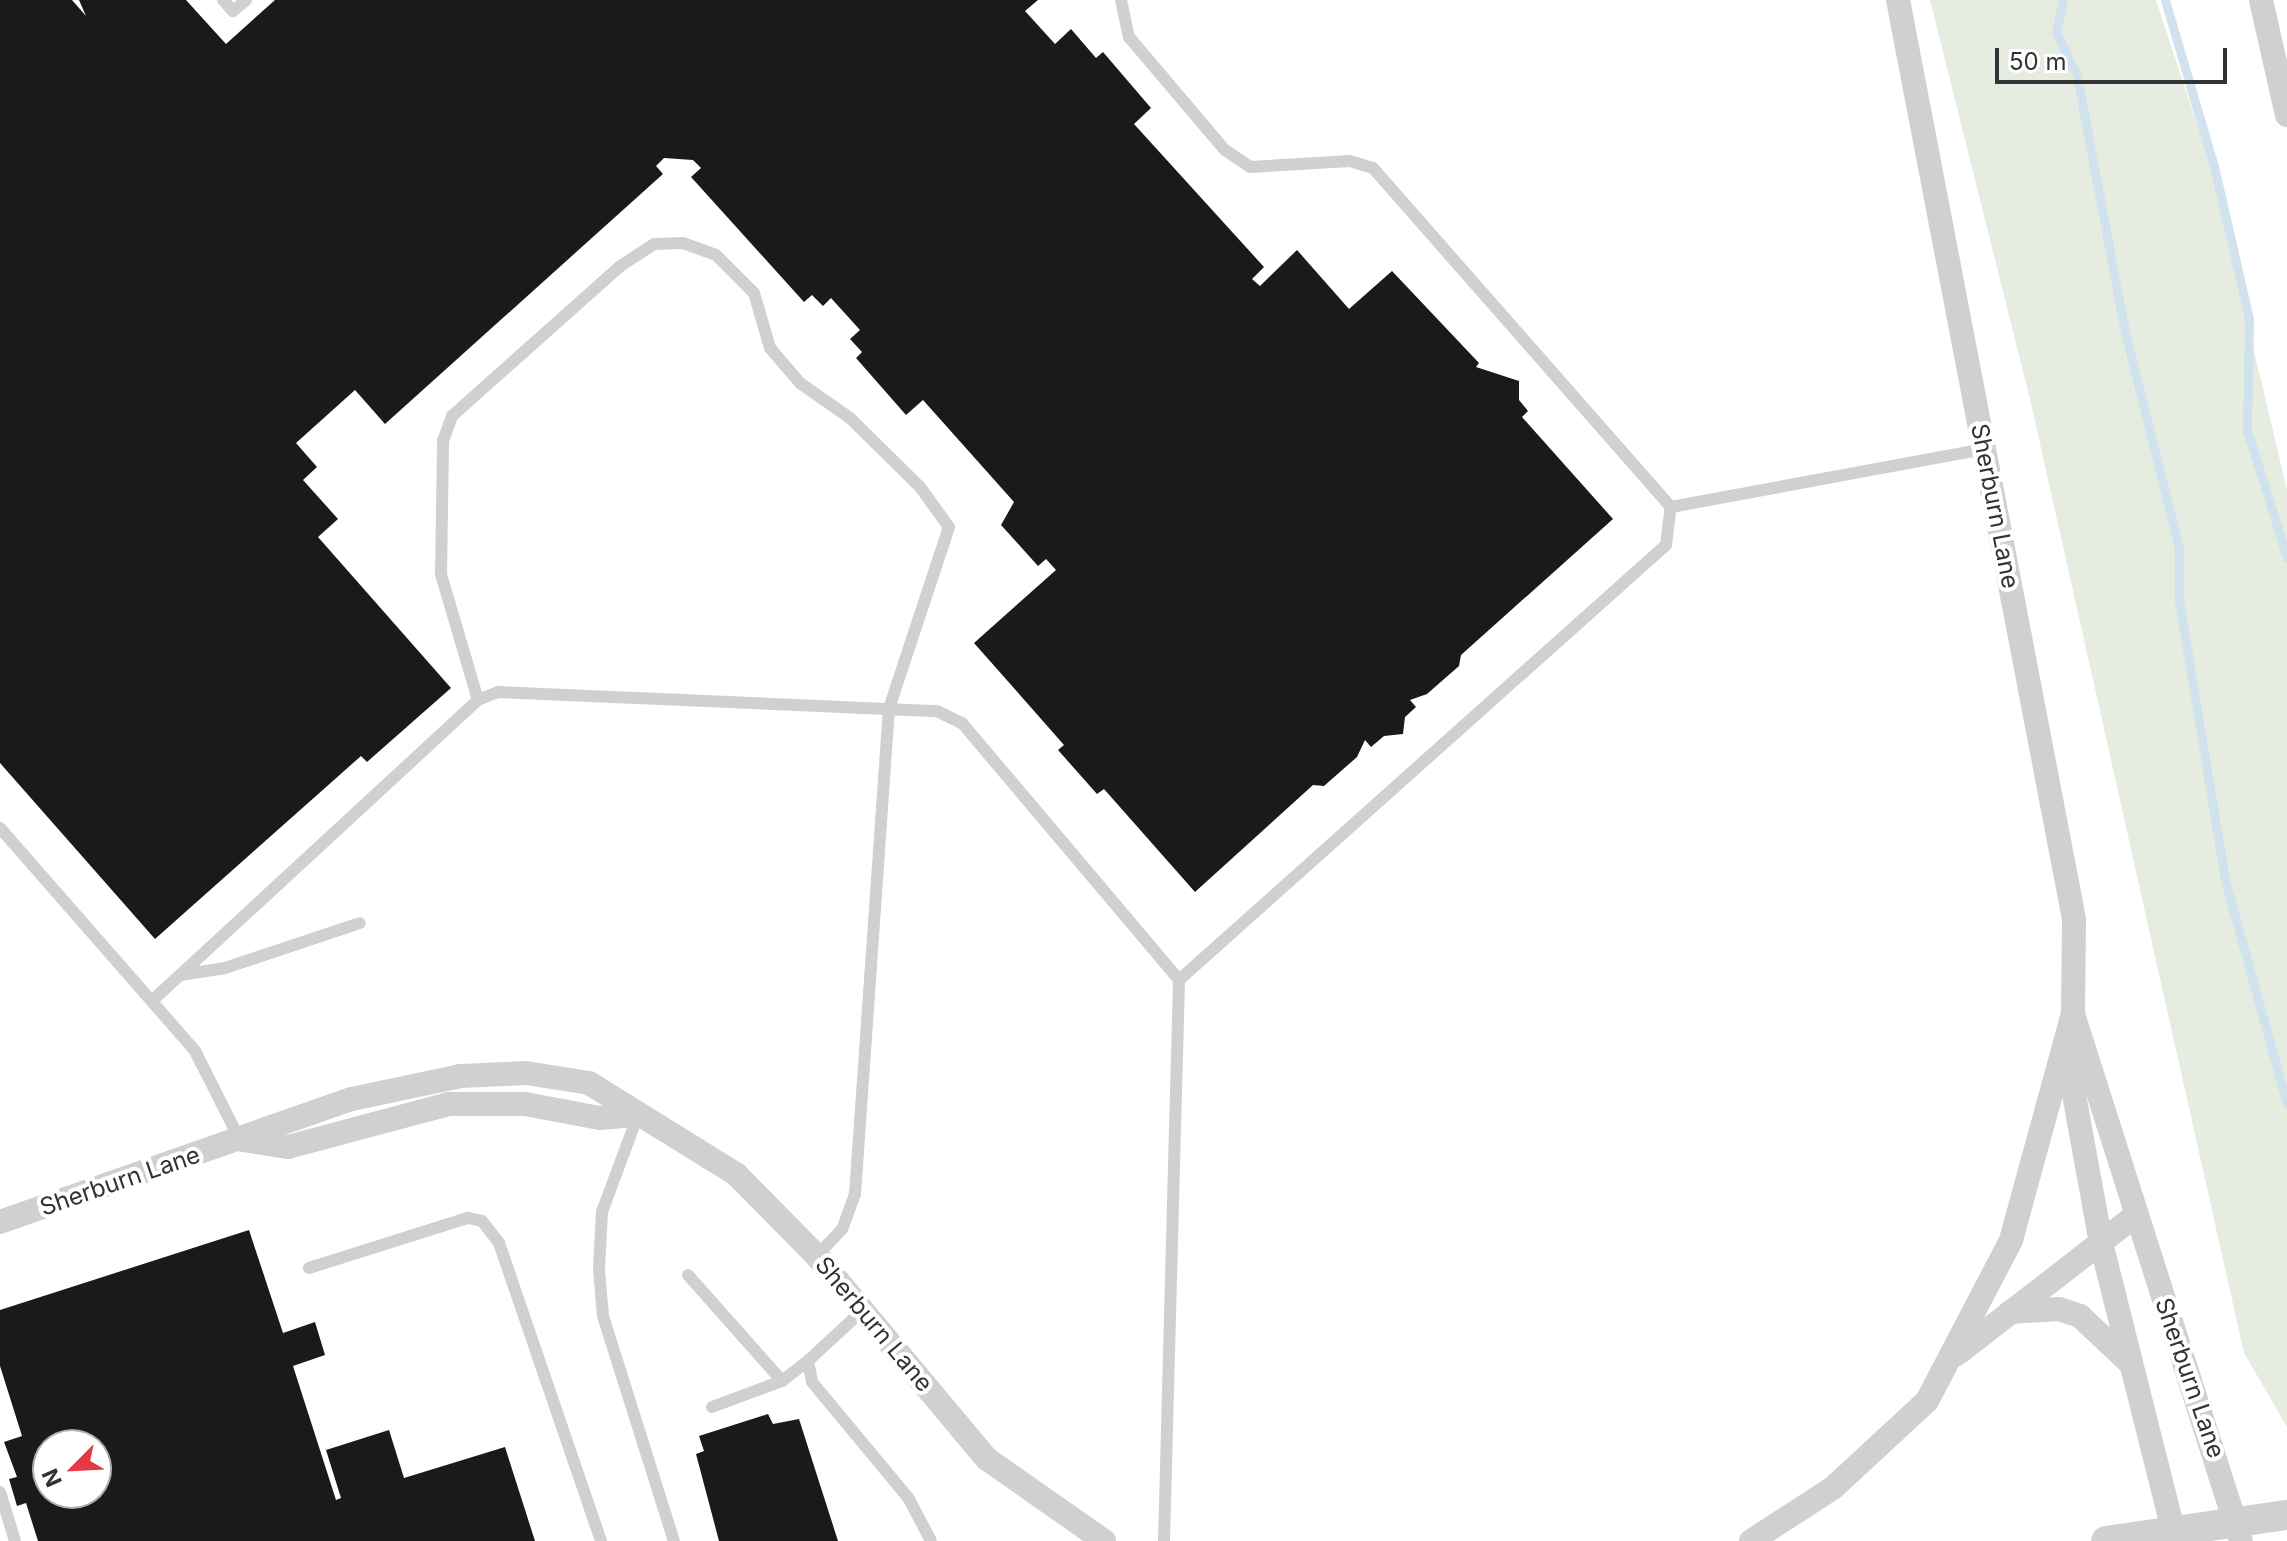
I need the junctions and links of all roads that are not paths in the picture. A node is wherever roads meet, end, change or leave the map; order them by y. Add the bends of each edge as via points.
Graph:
1 (223, 0) edge
2 (246, 0) edge
3 (1121, 0) edge
4 (1898, 0) edge
5 (2261, 0) edge
6 (2287, 115) edge
7 (1984, 449) junction
8 (1671, 507) junction
9 (478, 700) junction
10 (889, 708) junction
11 (0, 828) edge
12 (360, 923) dead end
13 (180, 975) junction
14 (1179, 980) junction
15 (154, 999) junction
16 (2073, 1014) junction
17 (2065, 1041) junction
18 (638, 1115) junction
19 (240, 1140) junction
20 (2135, 1216) junction
21 (0, 1222) edge
22 (2101, 1243) junction
23 (817, 1256) junction
24 (309, 1268) dead end
25 (688, 1275) dead end
26 (863, 1310) junction
27 (2010, 1312) junction
28 (1950, 1360) junction
29 (808, 1361) junction
30 (2128, 1361) junction
31 (782, 1381) junction
32 (712, 1407) dead end
33 (0, 1492) edge
34 (2287, 1515) edge
35 (2238, 1530) edge
36 (2174, 1535) edge
37 (15, 1541) edge
38 (601, 1541) edge
39 (674, 1541) edge
40 (931, 1541) edge
41 (1104, 1541) edge
42 (1164, 1541) edge
43 (1751, 1541) edge
44 (2106, 1541) edge

1 - 2 lane via 233,11
3 - 8 lane via 1129,37 1225,150 1250,167 1350,161 1373,168
4 - 7 street, Sherburn Lane
5 - 6 street
7 - 8 lane
7 - 16 street, Sherburn Lane via 2074,919
8 - 14 lane via 1666,545
9 - 10 lane via 498,692
9 - 10 lane via 441,574 443,441 452,416 619,267 654,244 683,243 716,255 754,293 770,348 800,383 850,418 910,477 949,527
9 - 13 lane
10 - 14 lane via 937,711 962,723
10 - 23 lane via 855,1194 842,1229
11 - 15 lane
12 - 13 lane via 225,968
13 - 15 lane
14 - 42 lane
15 - 19 lane via 195,1051
16 - 17 street, Sherburn Lane
16 - 20 street, Sherburn Lane
17 - 22 street, Sherburn Lane
17 - 28 street, Sherburn Lane via 2026,1200
18 - 19 street, Sherburn Lane via 600,1118 525,1104 448,1104 288,1147
18 - 23 street, Sherburn Lane via 736,1174
18 - 39 lane via 602,1212 599,1270 603,1316
19 - 21 street, Sherburn Lane
20 - 22 street, Sherburn Lane
20 - 35 street, Sherburn Lane
22 - 27 street, Sherburn Lane
22 - 30 street, Sherburn Lane via 2123,1312
23 - 26 street, Sherburn Lane
24 - 38 lane via 468,1218 482,1221 499,1243
25 - 31 lane
26 - 29 lane
26 - 41 street, Sherburn Lane via 987,1459
27 - 28 street, Sherburn Lane
27 - 30 street via 2059,1309 2080,1316
28 - 43 street, Sherburn Lane via 1927,1401 1878,1451
29 - 31 lane
29 - 40 lane via 812,1382 909,1499
30 - 36 street, Sherburn Lane
31 - 32 lane
33 - 37 lane
34 - 35 street
35 - 36 street
36 - 44 street

